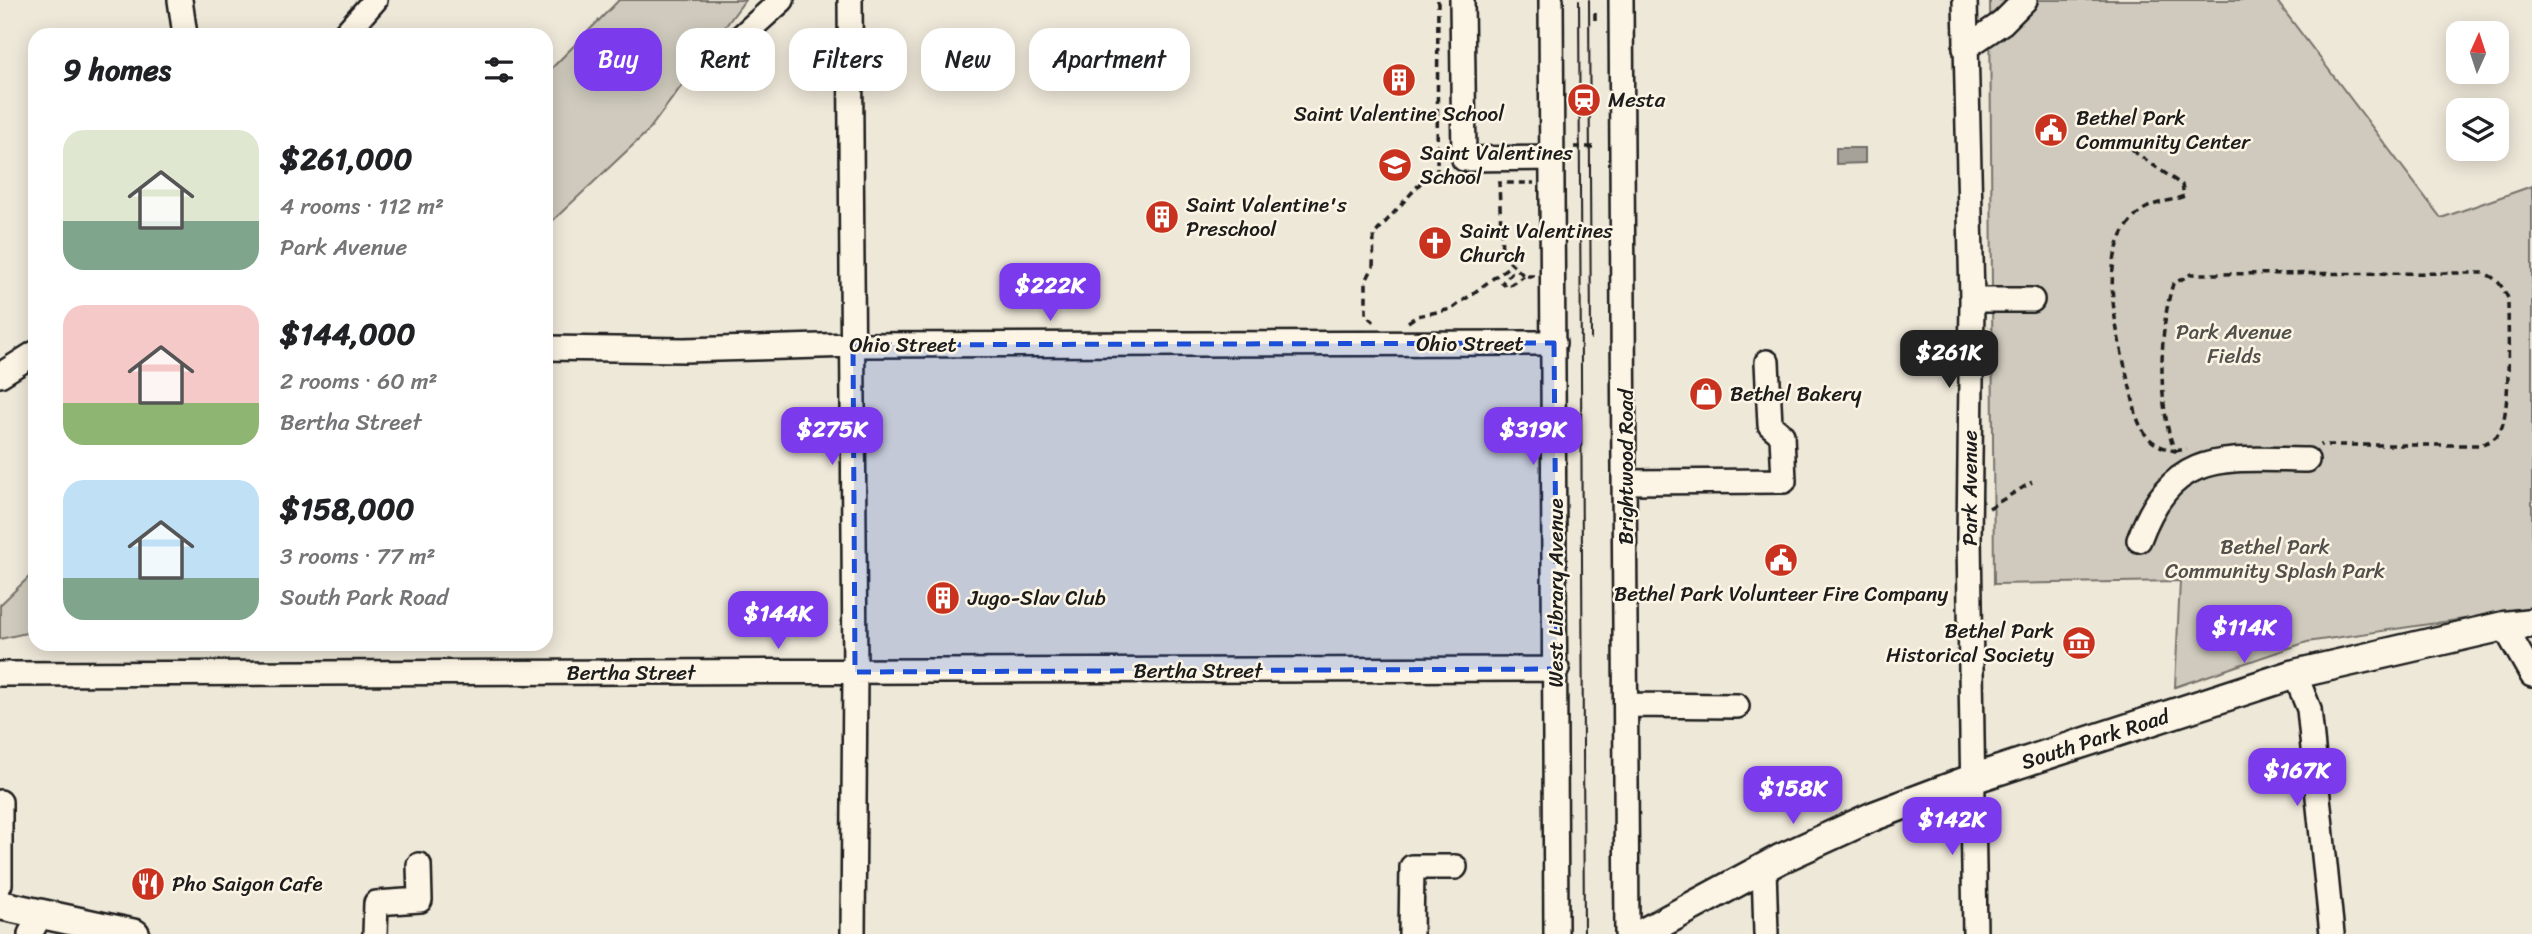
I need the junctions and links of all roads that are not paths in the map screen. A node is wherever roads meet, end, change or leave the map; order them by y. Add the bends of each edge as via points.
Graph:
1 (180, 0) edge
2 (376, 0) edge
3 (782, 0) edge
4 (849, 0) edge
5 (1462, 0) edge
6 (1551, 0) edge
7 (1621, 0) edge
8 (1965, 0) edge
9 (2025, 0) edge
10 (184, 28) edge
11 (350, 28) edge
12 (750, 28) edge
13 (1965, 48) junction
14 (1553, 158) junction
15 (1972, 300) junction
16 (2032, 300) dead end
17 (1554, 343) junction
18 (853, 345) junction
19 (553, 348) edge
20 (28, 357) edge
21 (1767, 362) dead end
22 (0, 375) edge
23 (2313, 452) road end
24 (1626, 482) junction
25 (2139, 540) dead end
26 (2532, 623) edge
27 (2504, 626) junction
28 (1556, 669) junction
29 (856, 673) junction
30 (0, 674) edge
31 (2295, 674) junction
32 (2532, 675) edge
33 (1626, 705) junction
34 (1738, 706) dead end
35 (1972, 779) junction
36 (0, 802) edge
37 (419, 865) dead end
38 (1455, 867) dead end
39 (1764, 867) junction
40 (0, 884) edge
41 (0, 905) edge
42 (35, 925) edge
43 (135, 934) edge
44 (375, 934) edge
45 (853, 934) edge
46 (1411, 934) edge
47 (1556, 934) edge
48 (1627, 934) edge
49 (1641, 934) edge
50 (1766, 934) edge
51 (1975, 934) edge
52 (2332, 934) edge

1 - 10 street
2 - 11 street
3 - 12 street
4 - 18 street
5 - 14 street via 1458,167
6 - 14 street, West Library Avenue
7 - 24 street, Brightwood Road
8 - 13 street, Park Avenue
9 - 13 street via 2002,23
13 - 15 street, Park Avenue
14 - 17 street, West Library Avenue
15 - 16 street
15 - 35 street, Park Avenue
17 - 18 street, Ohio Street
17 - 28 street, West Library Avenue
18 - 19 street, Ohio Street
18 - 29 street
20 - 22 street
21 - 24 street via 1770,425 1782,435 1784,481
23 - 25 street via 2216,459 2179,476 2149,511
24 - 33 street, Brightwood Road
26 - 27 main road, South Park Road
27 - 31 main road, South Park Road
27 - 32 street
28 - 29 street, Bertha Street
28 - 47 street, West Library Avenue
29 - 30 street, Bertha Street
29 - 45 street
31 - 35 main road, South Park Road
31 - 52 street via 2309,709
33 - 34 street
33 - 48 street, Brightwood Road
35 - 39 main road, South Park Road via 1874,816
35 - 51 street, Park Avenue
36 - 40 street
37 - 44 street via 420,900 376,902
38 - 46 street via 1412,867
39 - 49 main road, South Park Road
39 - 50 street
41 - 42 main road
42 - 43 main road

